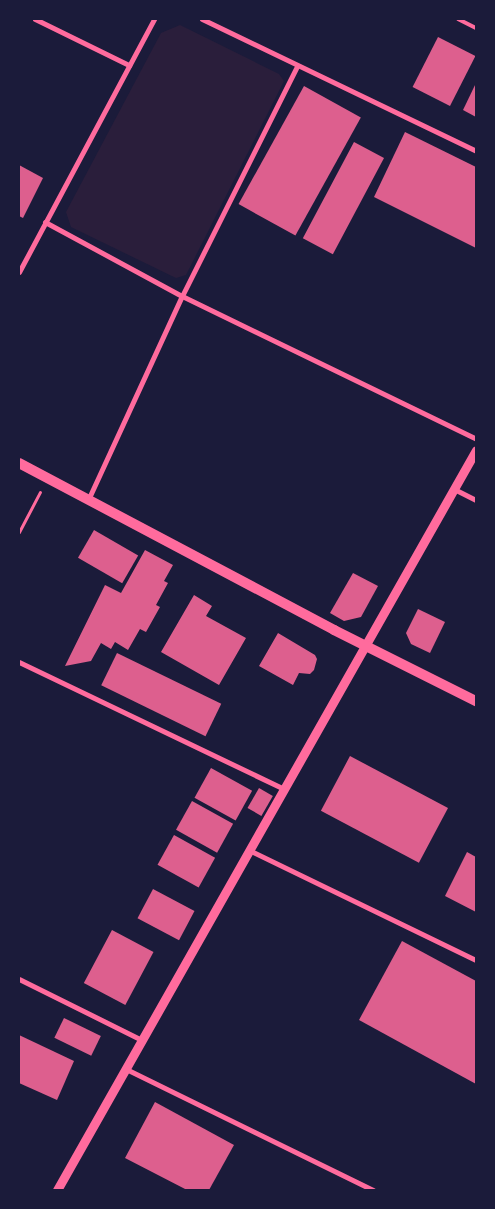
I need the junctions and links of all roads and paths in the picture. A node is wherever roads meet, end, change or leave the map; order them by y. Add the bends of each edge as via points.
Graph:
1 (35, 19) edge
2 (154, 19) edge
3 (202, 19) edge
4 (458, 19) edge
5 (476, 28) edge
6 (129, 66) junction
7 (297, 66) junction
8 (476, 152) edge
9 (45, 222) junction
10 (19, 272) edge
11 (182, 296) junction
12 (476, 439) edge
13 (476, 450) edge
14 (19, 463) edge
15 (48, 478) junction
16 (454, 489) junction
17 (87, 500) junction
18 (476, 500) edge
19 (19, 532) edge
20 (365, 646) junction
21 (19, 662) edge
22 (476, 701) edge
23 (284, 789) junction
24 (249, 850) junction
25 (476, 960) edge
26 (19, 980) edge
27 (142, 1040) junction
28 (126, 1069) junction
29 (57, 1190) edge
30 (373, 1190) edge

1 - 6 street
2 - 6 street
3 - 7 street
4 - 5 lane
6 - 9 street
7 - 8 street
7 - 11 street
9 - 10 street
9 - 11 street
11 - 12 street
11 - 17 street
13 - 16 street
14 - 15 main road
15 - 17 main road
15 - 19 path
16 - 18 street
16 - 20 street
17 - 20 main road
20 - 22 main road
20 - 23 street
21 - 23 street
23 - 24 street
24 - 25 street
24 - 27 street
26 - 27 street
27 - 28 street
28 - 29 street
28 - 30 street

